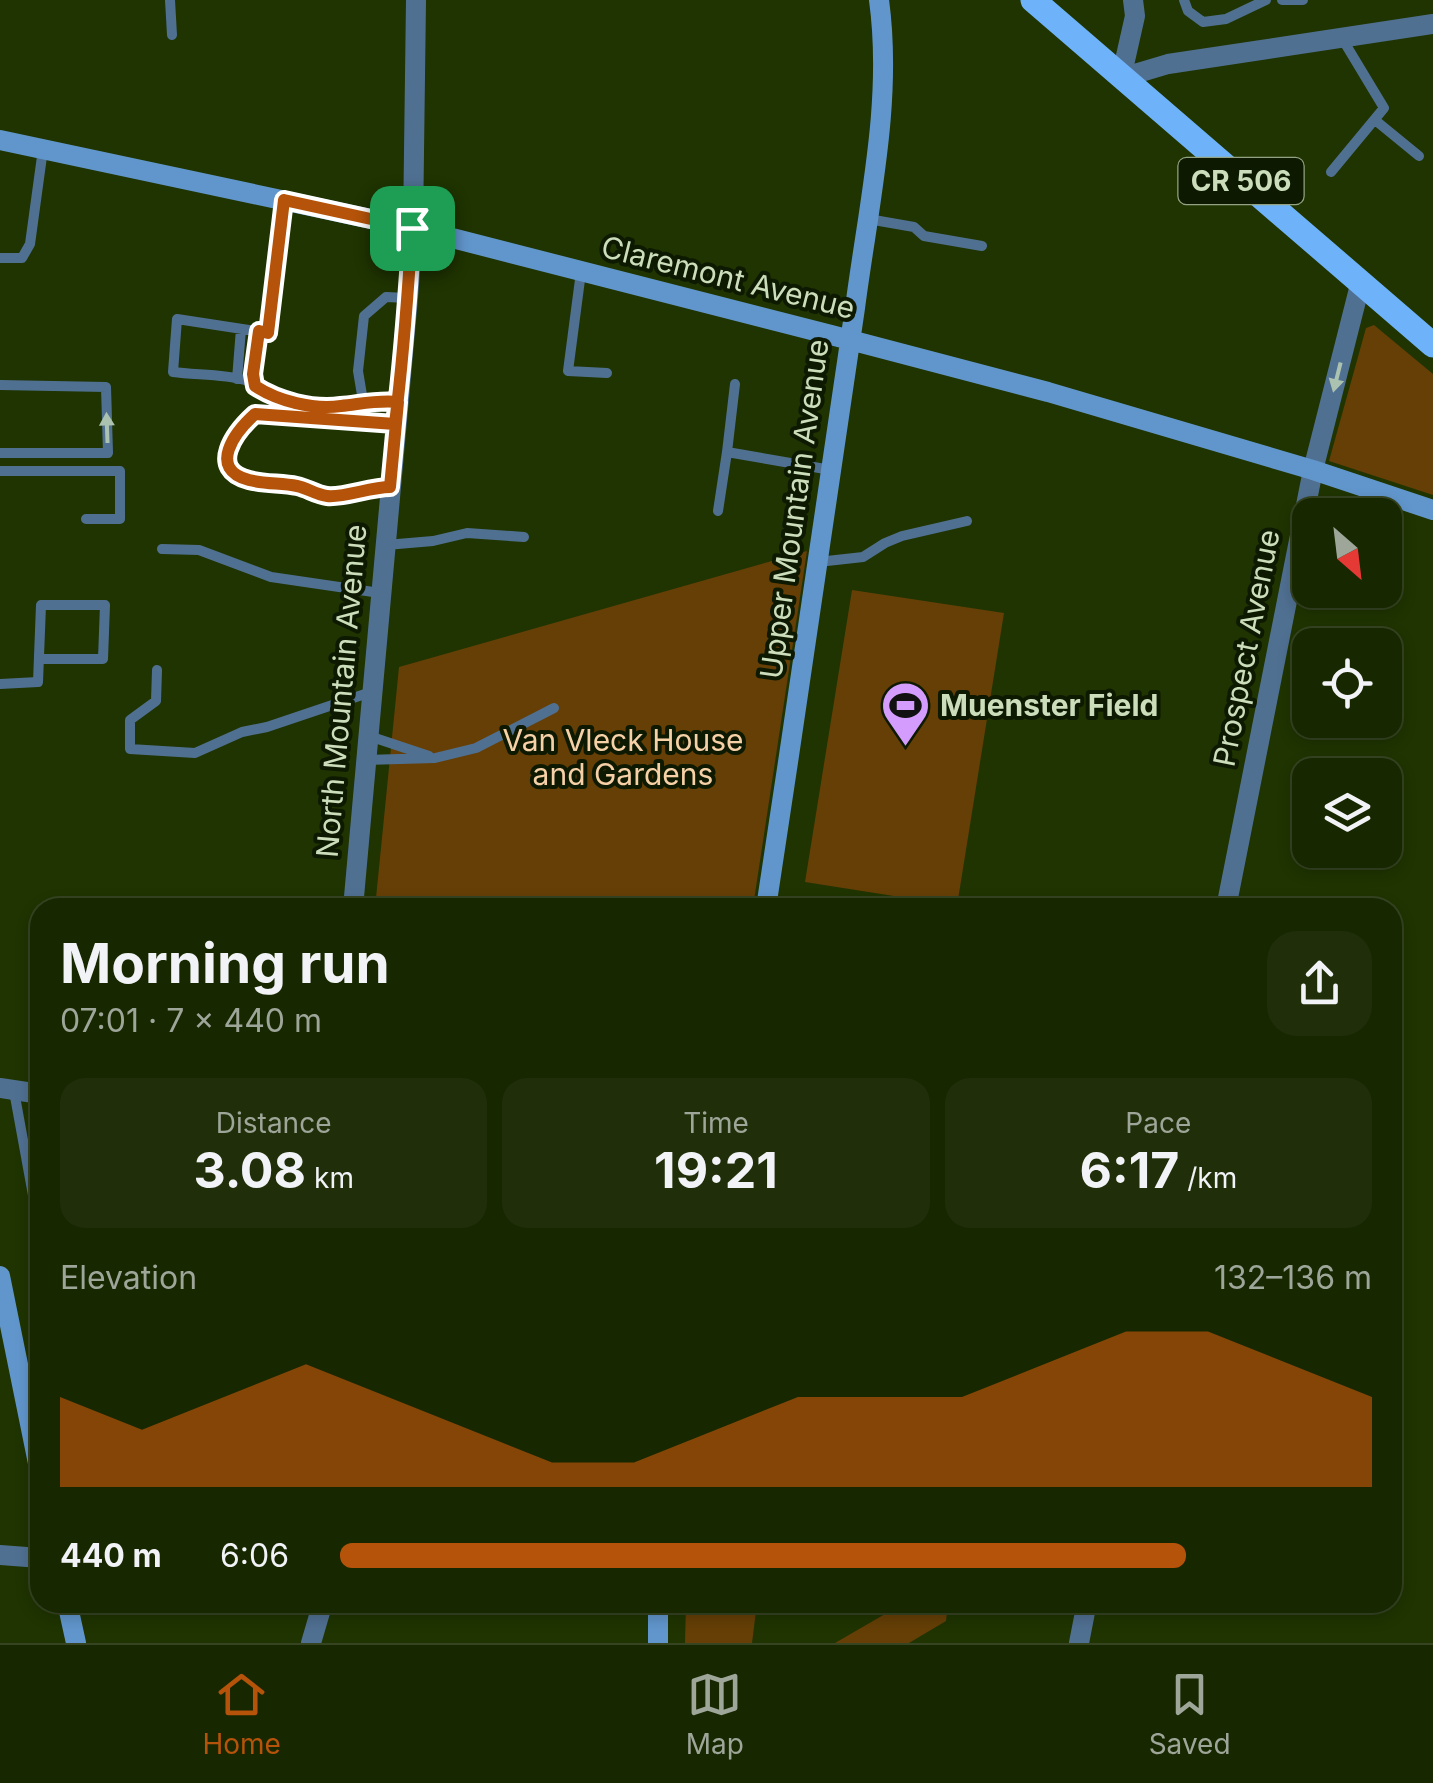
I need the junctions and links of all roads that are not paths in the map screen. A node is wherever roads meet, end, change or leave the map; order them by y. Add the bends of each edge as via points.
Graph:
1 (170, 0) edge
2 (416, 0) edge
3 (879, 0) edge
4 (1033, 0) edge
5 (1133, 0) edge
6 (1184, 0) edge
7 (1266, 0) edge
8 (1282, 0) edge
9 (1303, 0) edge
10 (1433, 24) edge
11 (172, 36) dead end
12 (1343, 40) junction
13 (1121, 78) junction
14 (1376, 120) junction
15 (0, 140) edge
16 (43, 149) junction
17 (1419, 156) dead end
18 (1331, 172) dead end
19 (284, 200) junction
20 (867, 219) junction
21 (412, 228) junction
22 (982, 246) dead end
23 (0, 258) edge
24 (581, 272) junction
25 (1360, 284) junction
26 (408, 298) junction
27 (241, 328) junction
28 (259, 331) junction
29 (850, 340) junction
30 (1433, 345) edge
31 (607, 372) dead end
32 (238, 380) junction
33 (735, 384) dead end
34 (0, 385) edge
35 (255, 386) junction
36 (363, 402) junction
37 (398, 402) junction
38 (395, 424) junction
39 (727, 452) junction
40 (0, 453) edge
41 (831, 470) junction
42 (1314, 470) junction
43 (0, 471) edge
44 (390, 487) junction
45 (718, 510) dead end
46 (1433, 510) edge
47 (86, 519) dead end
48 (967, 521) dead end
49 (524, 537) dead end
50 (385, 545) junction
51 (162, 550) dead end
52 (818, 562) junction
53 (380, 592) junction
54 (39, 660) junction
55 (157, 670) dead end
56 (0, 684) edge
57 (371, 692) junction
58 (554, 708) dead end
59 (368, 736) junction
60 (435, 758) junction
61 (365, 760) junction
62 (354, 898) edge
63 (768, 898) edge
64 (1228, 898) edge
65 (7, 1089) edge
66 (30, 1185) edge
67 (0, 1276) edge
68 (30, 1424) edge
69 (0, 1555) edge
70 (30, 1557) edge
71 (69, 1613) edge
72 (319, 1613) edge
73 (658, 1613) edge
74 (1085, 1613) edge
75 (76, 1643) edge
76 (311, 1643) edge
77 (658, 1643) edge
78 (1079, 1643) edge

1 - 11 lane
2 - 21 street, North Mountain Avenue
3 - 20 street, Upper Mountain Avenue via 885,70
4 - 13 main road, CR 506
5 - 13 street
6 - 7 lane via 1203,22
8 - 9 lane
10 - 12 street
12 - 13 street via 1168,64
12 - 14 lane via 1384,108
13 - 25 main road, CR 506
14 - 17 lane
14 - 18 lane
15 - 16 street, Claremont Avenue
16 - 19 street, Claremont Avenue
16 - 23 lane via 30,244 22,258
19 - 21 street, Claremont Avenue
19 - 28 lane via 268,333
20 - 22 lane
20 - 29 street, Upper Mountain Avenue
21 - 24 street, Claremont Avenue
21 - 26 street, North Mountain Avenue
24 - 29 street, Claremont Avenue
24 - 31 lane via 568,370
25 - 30 main road, CR 506
25 -> 42 street, Prospect Avenue
26 - 36 lane via 386,297 364,316 358,371
26 - 37 street, North Mountain Avenue
27 - 28 lane
27 - 32 lane
27 - 32 lane via 178,319 173,372
28 - 35 lane
29 - 41 street, Upper Mountain Avenue
29 - 42 street, Claremont Avenue
32 - 35 lane
33 - 39 lane
40 -> 34 lane via 108,453 106,387
35 - 36 lane via 295,403
36 - 37 lane
37 - 38 street, North Mountain Avenue
38 - 44 street, North Mountain Avenue
38 - 44 lane via 255,414 228,453 228,467 253,482 326,496
39 - 41 lane
39 - 45 lane
41 - 52 street, Upper Mountain Avenue
42 - 46 street, Claremont Avenue
42 - 64 street, Prospect Avenue
43 - 47 lane via 120,471 120,519
44 - 50 street, North Mountain Avenue
48 - 52 lane via 902,536 864,558
49 - 50 lane via 466,533
50 - 53 street, North Mountain Avenue
51 - 53 lane via 199,550 271,577
52 - 63 street, Upper Mountain Avenue
53 - 57 street, North Mountain Avenue
54 - 54 lane via 41,605 104,605 103,659
54 - 56 lane via 38,682
55 - 57 lane via 156,701 130,720 130,749 195,753
57 - 59 street, North Mountain Avenue
58 - 60 lane via 476,748
59 - 60 lane
59 - 61 street, North Mountain Avenue
60 - 61 lane
61 - 62 street, North Mountain Avenue
65 - 66 lane
67 - 68 street
69 - 70 street
71 - 75 street
72 - 76 street
73 - 77 street
74 - 78 street

